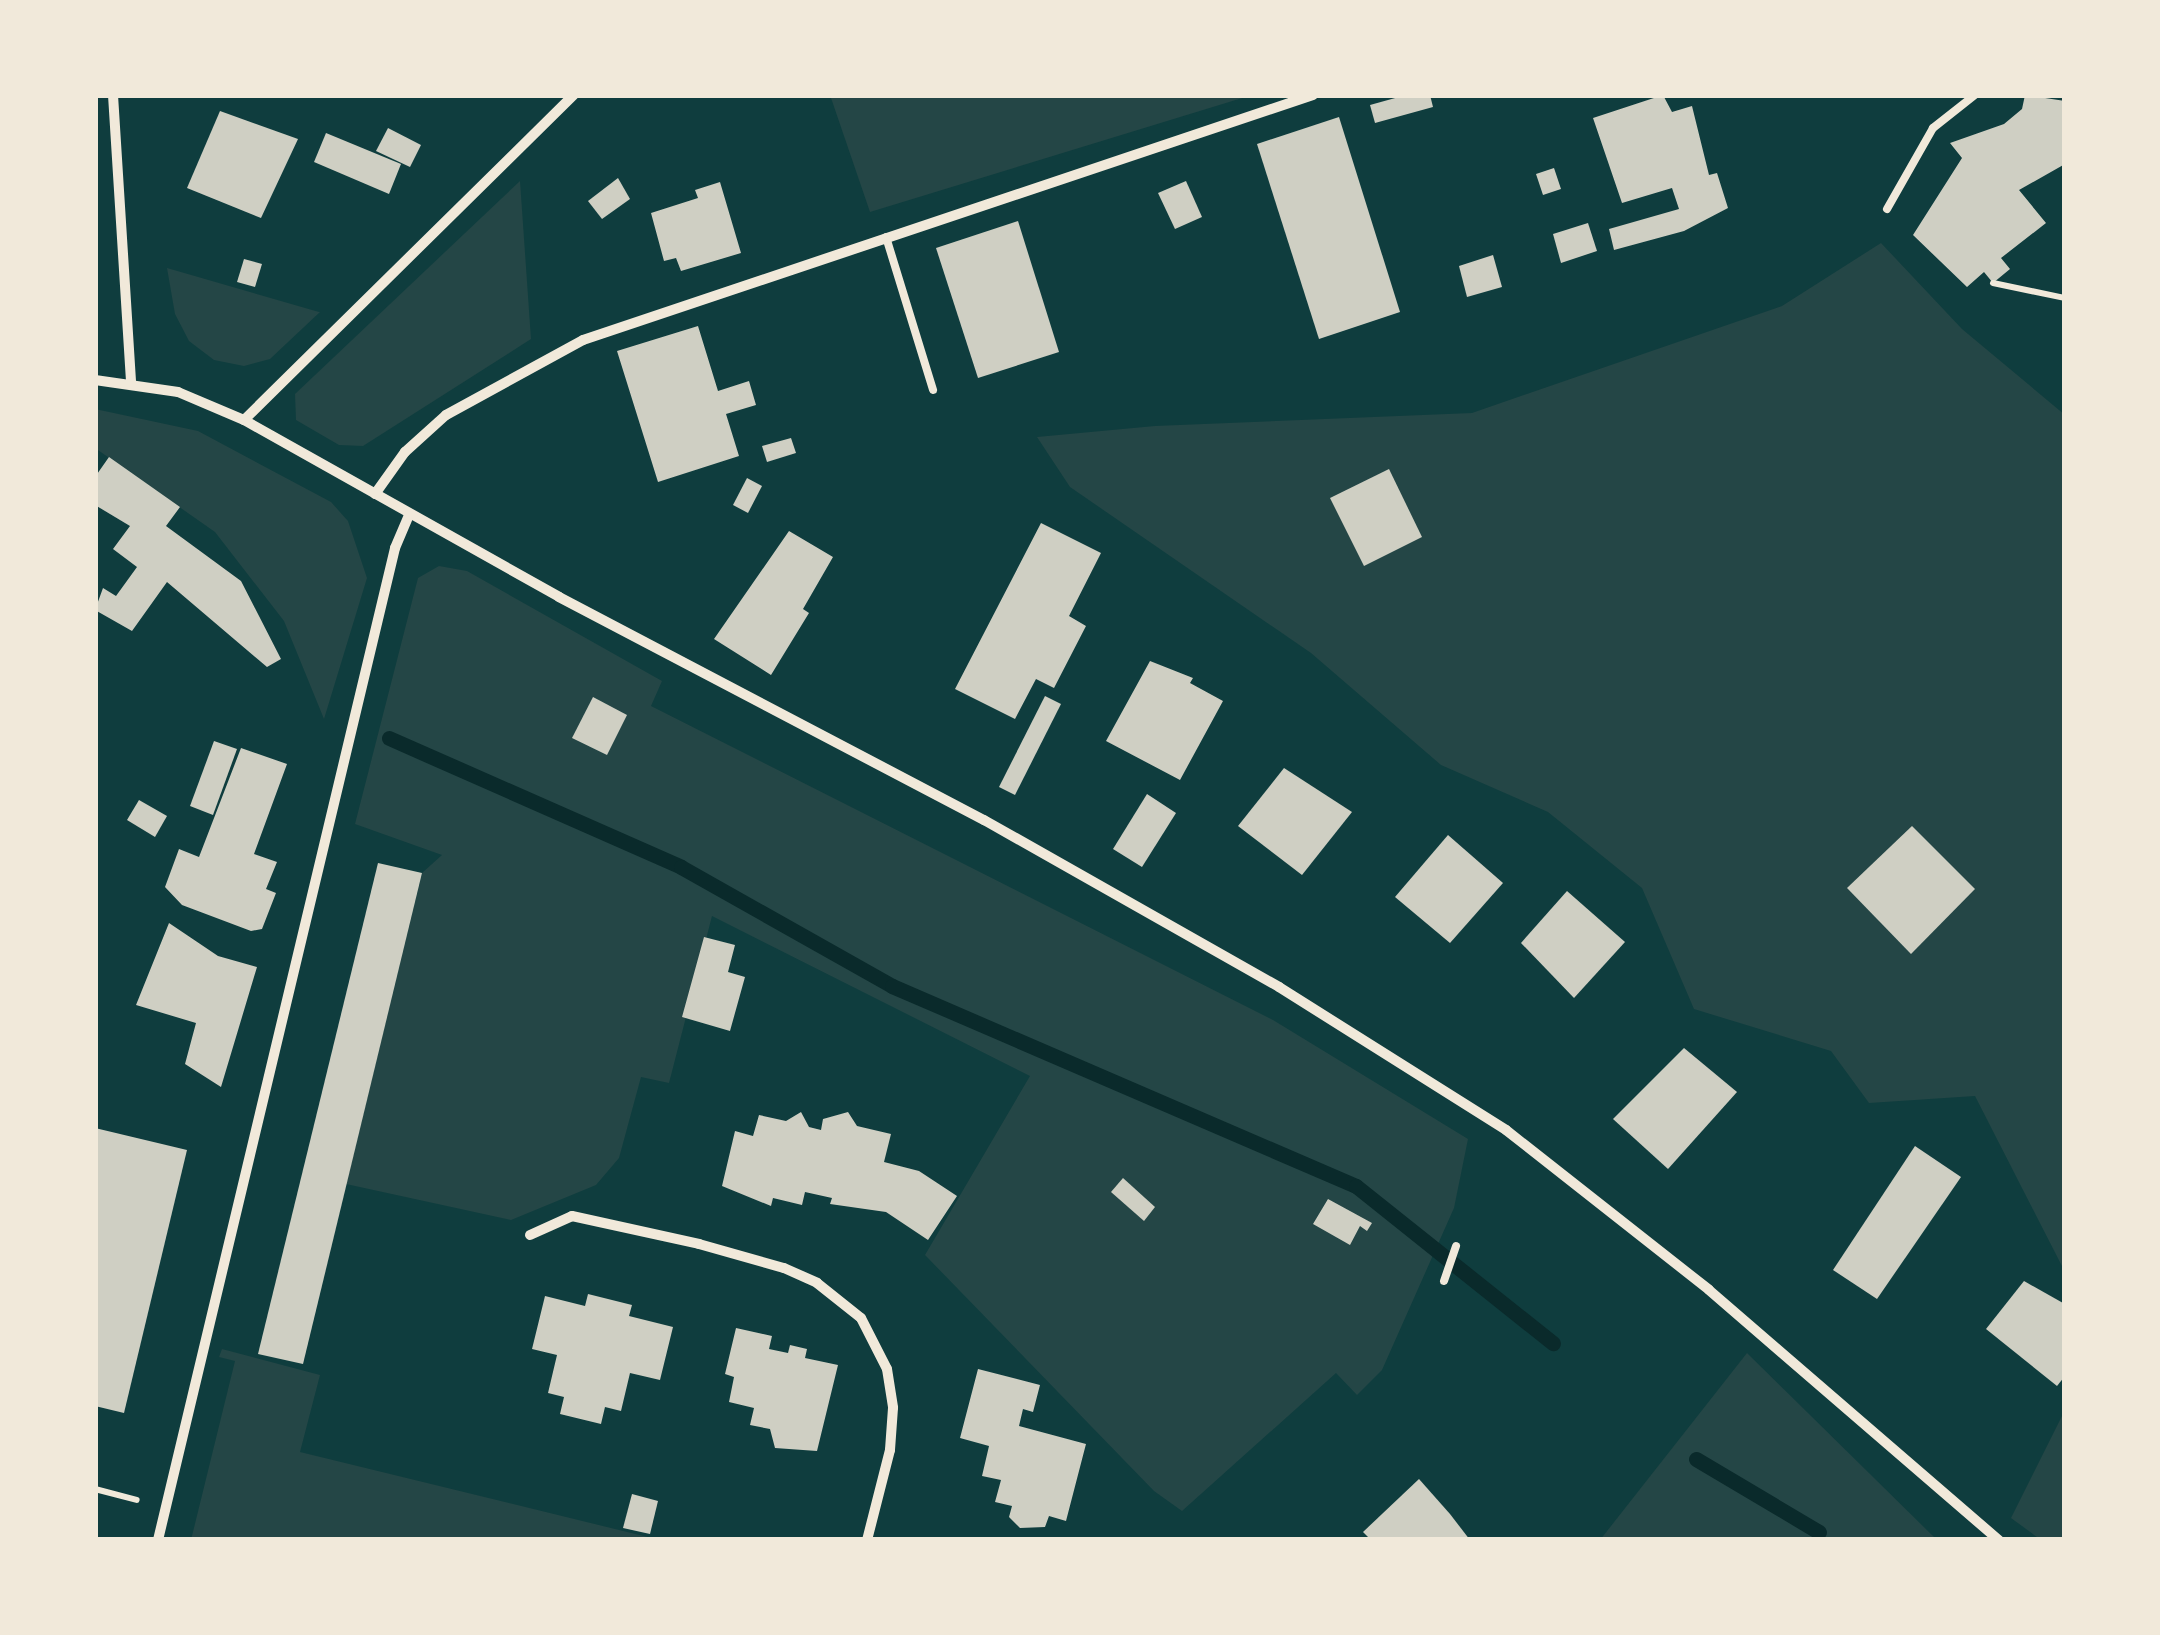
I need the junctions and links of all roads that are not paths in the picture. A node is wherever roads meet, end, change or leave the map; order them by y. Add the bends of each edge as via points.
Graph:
1 (113, 95) edge
2 (574, 95) edge
3 (1313, 95) edge
4 (1976, 95) edge
5 (1888, 209) dead end
6 (886, 237) junction
7 (95, 380) edge
8 (131, 383) junction
9 (933, 390) dead end
10 (244, 420) junction
11 (375, 494) junction
12 (409, 515) junction
13 (530, 1235) dead end
14 (1456, 1246) dead end
15 (1444, 1282) dead end
16 (158, 1540) edge
17 (867, 1540) edge
18 (1999, 1540) edge

1 - 8 street
2 - 10 street
3 - 6 street
4 - 5 lane via 1933,128
6 - 9 lane
6 - 11 street via 559,352 446,415 405,452
7 - 8 street
8 - 10 street via 200,399
10 - 11 street
11 - 12 street
12 - 16 street via 395,548
12 - 18 street via 984,820 1454,1096 1710,1290
13 - 17 street via 572,1216 618,1225 784,1268 853,1311 887,1369 892,1408 890,1450
14 - 15 lane

